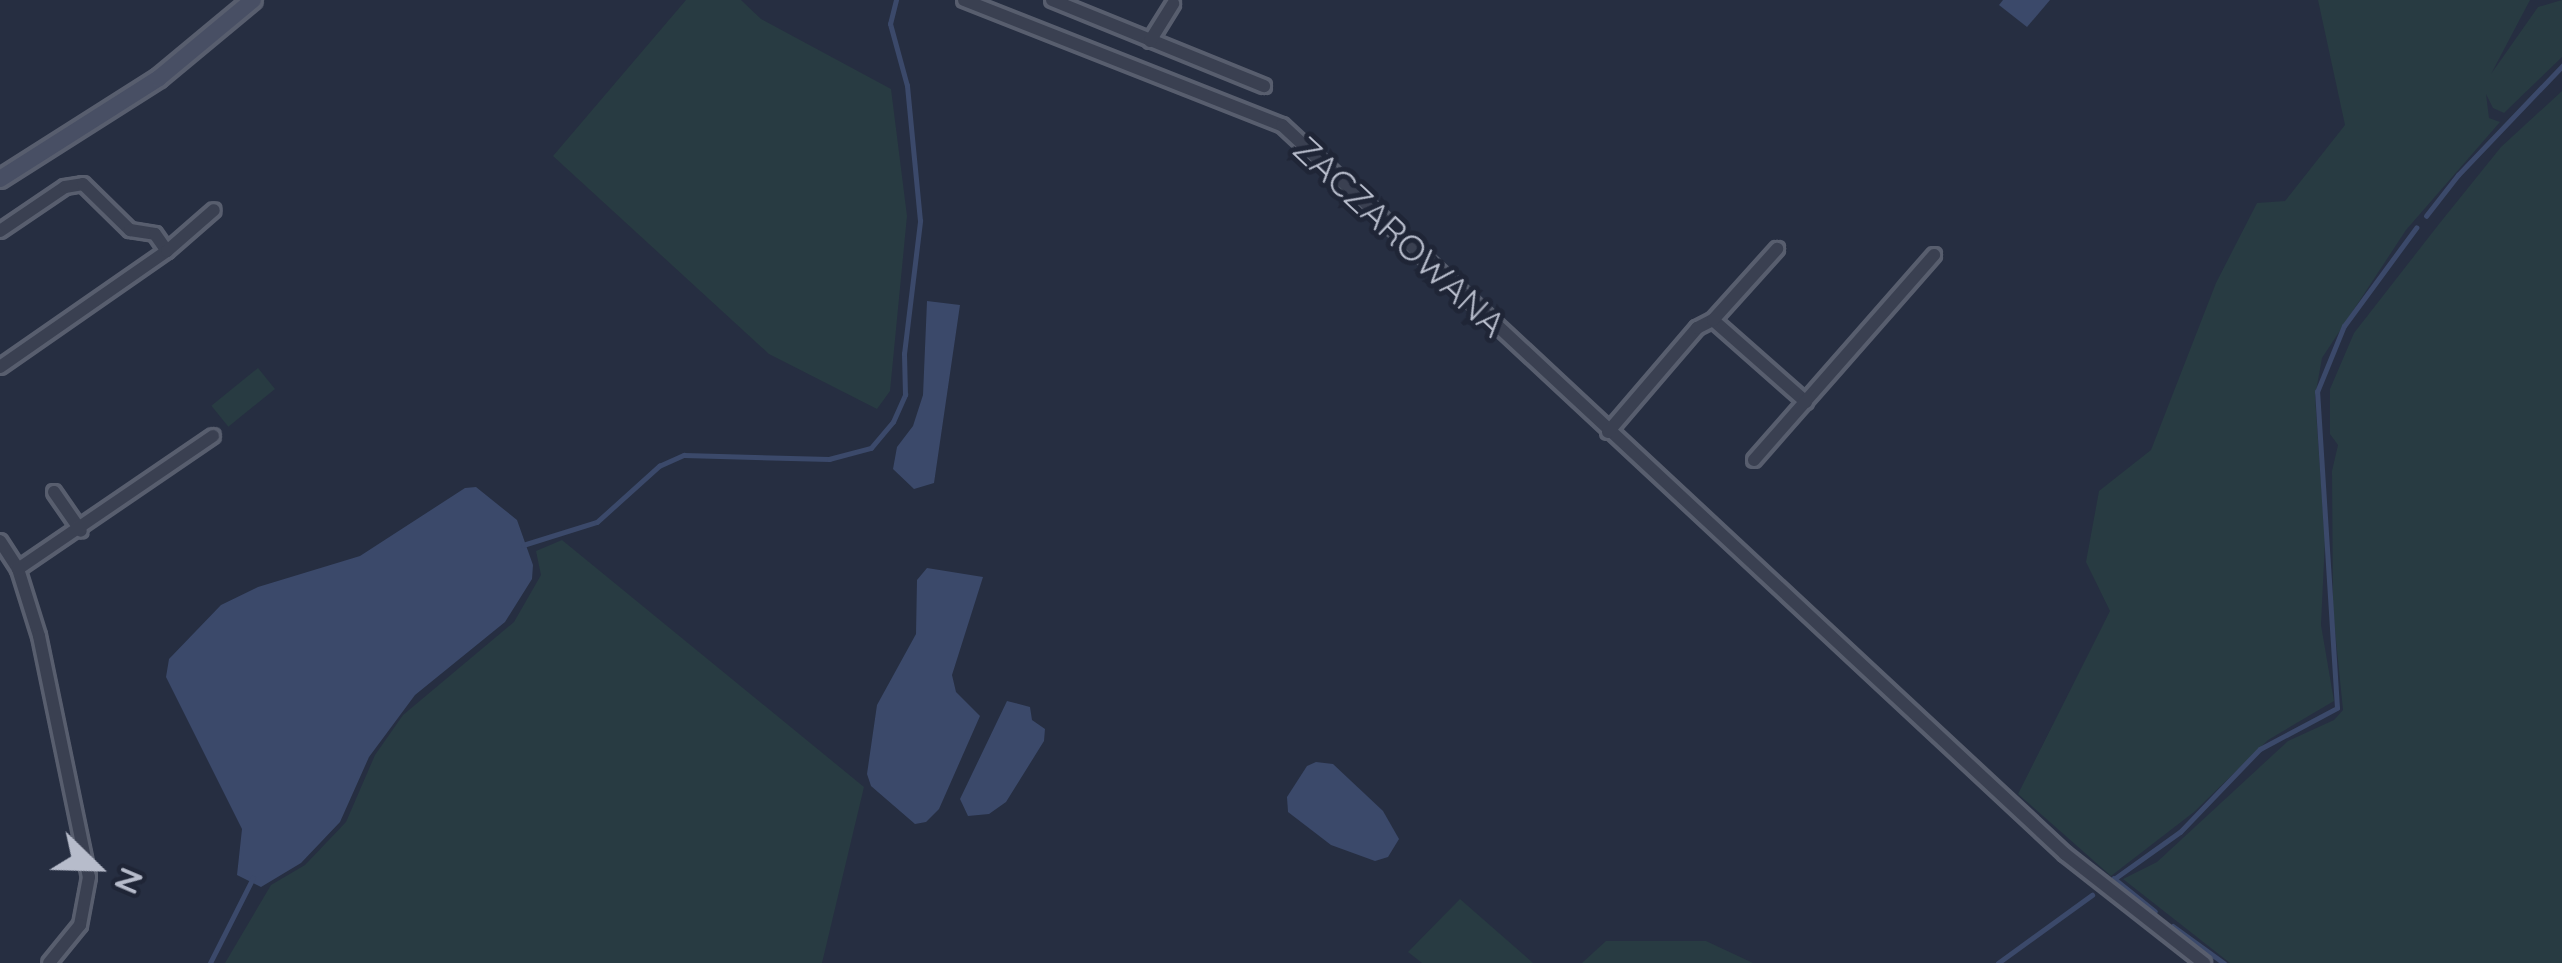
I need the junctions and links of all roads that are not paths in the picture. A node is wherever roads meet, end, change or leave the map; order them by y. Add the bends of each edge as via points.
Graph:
1 (254, 0) edge
2 (964, 0) edge
3 (1052, 0) edge
4 (1173, 4) dead end
5 (1150, 40) junction
6 (1264, 86) dead end
7 (0, 179) edge
8 (214, 210) dead end
9 (0, 231) edge
10 (1777, 249) dead end
11 (167, 251) junction
12 (1934, 255) dead end
13 (1713, 320) junction
14 (0, 368) edge
15 (1805, 402) junction
16 (1608, 432) junction
17 (213, 436) dead end
18 (1754, 460) dead end
19 (54, 492) dead end
20 (81, 531) junction
21 (0, 541) edge
22 (18, 569) junction
23 (49, 963) edge
24 (2204, 963) edge

1 - 7 main road via 176,66
2 - 16 street, ZACZAROWANA via 1275,120
3 - 5 street
4 - 5 street
5 - 6 street
8 - 11 street
9 - 11 street via 83,184 130,230 150,230
10 - 13 street
11 - 14 street
12 - 15 street
13 - 15 street
13 - 16 street via 1697,328
15 - 18 street
16 - 24 street, ZACZAROWANA via 2065,854
17 - 20 street
19 - 20 street
20 - 22 street
21 - 22 street
22 - 23 street via 89,877 80,925

